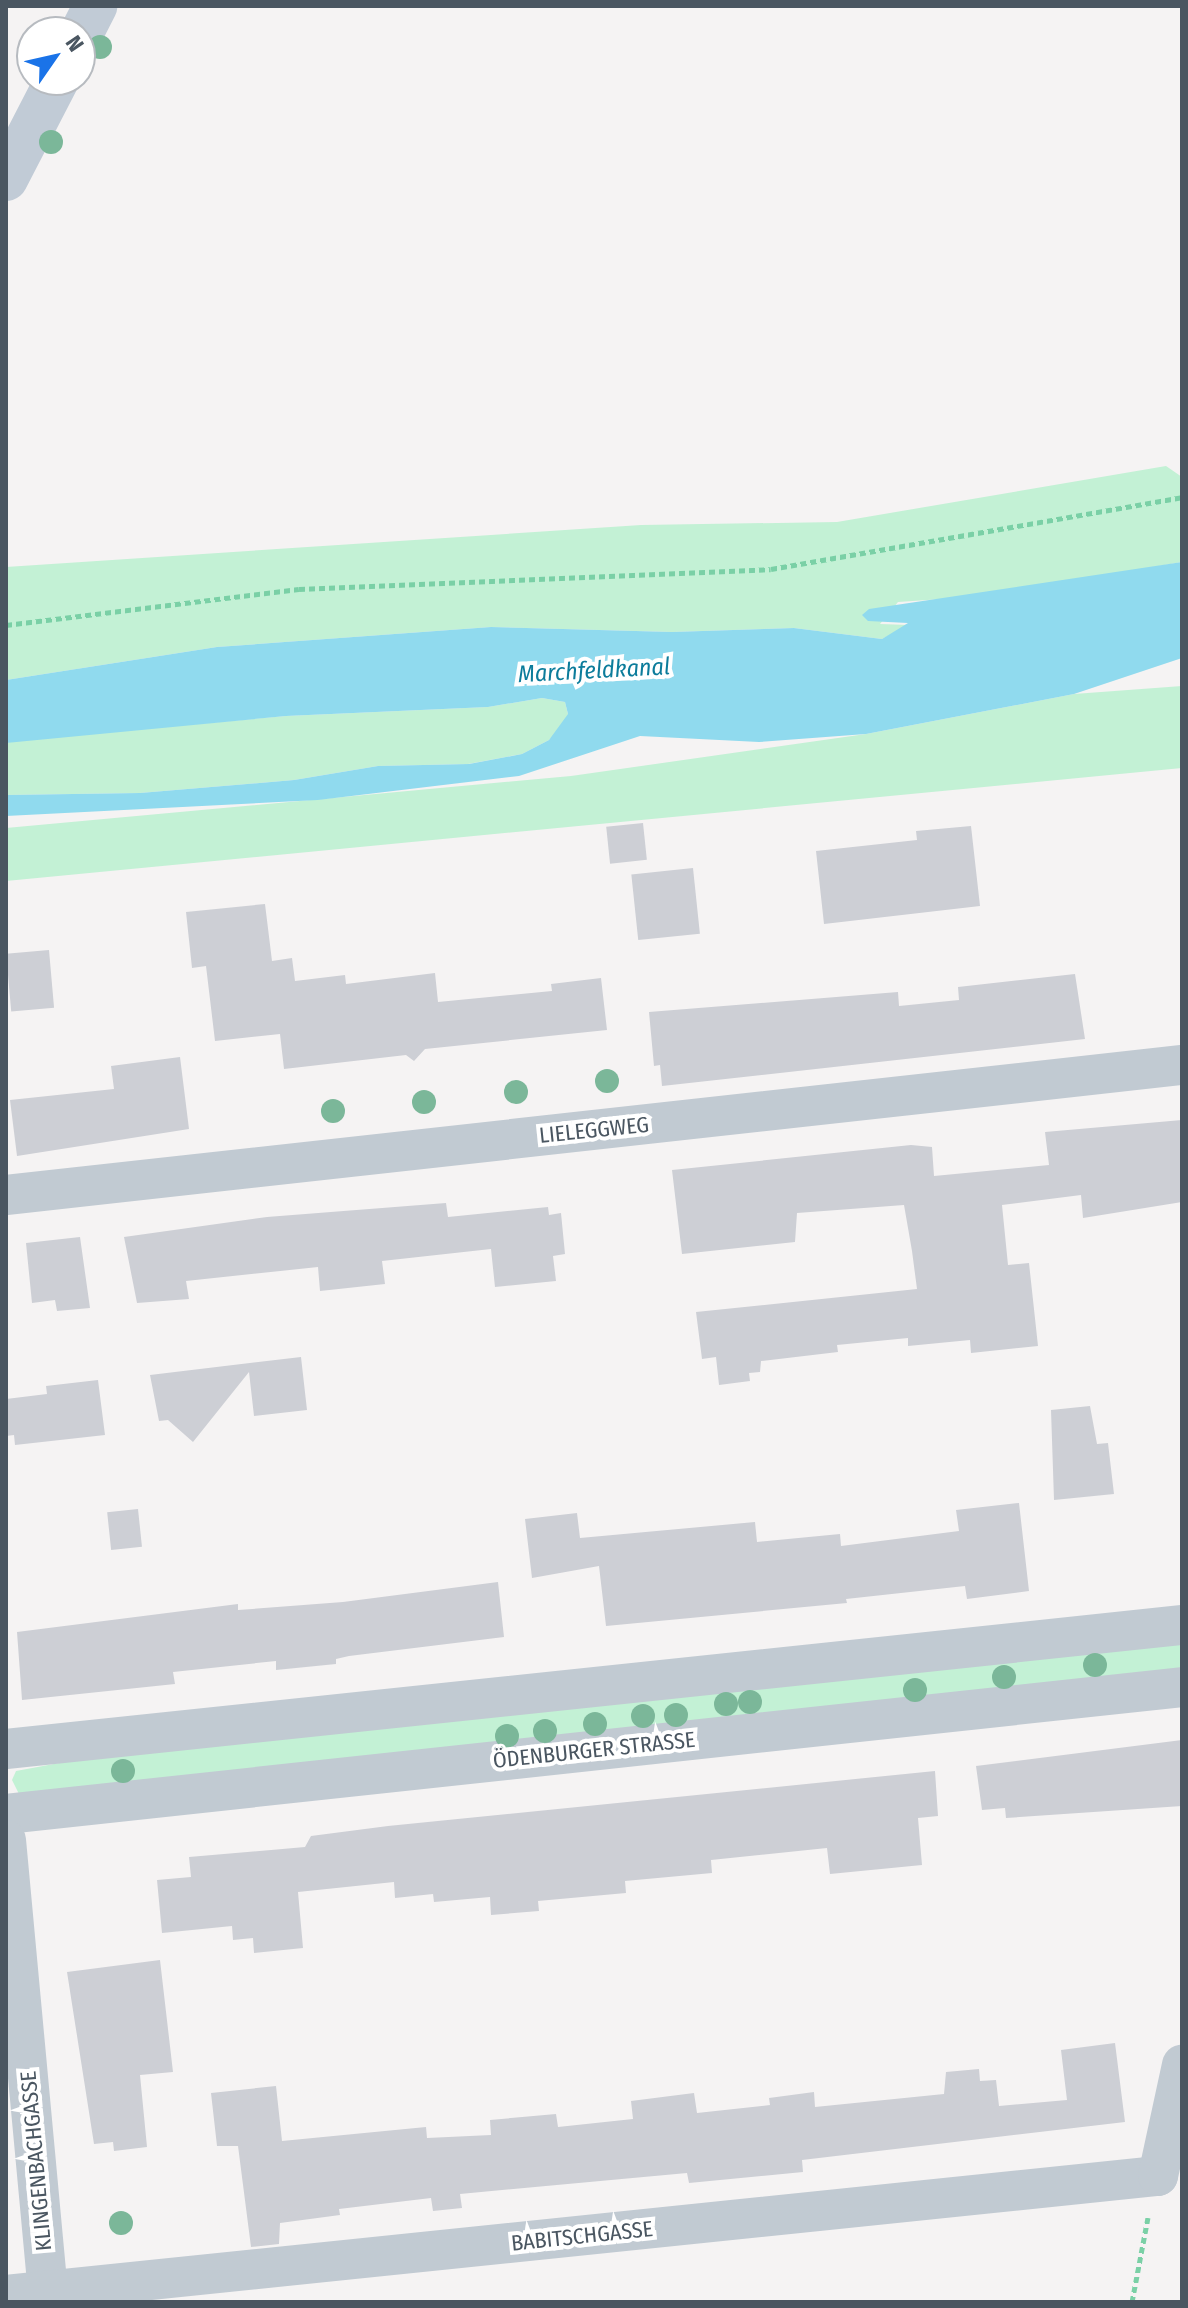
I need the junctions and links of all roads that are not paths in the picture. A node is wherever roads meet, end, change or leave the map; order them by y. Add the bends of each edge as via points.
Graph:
1 (49, 96) edge
2 (6, 179) edge
3 (1182, 1065) edge
4 (6, 1195) edge
5 (1182, 1625) edge
6 (1182, 1687) edge
7 (6, 1749) edge
8 (6, 1814) edge
9 (6, 1840) edge
10 (1182, 2065) edge
11 (48, 2290) junction
12 (6, 2295) edge

1 - 2 street
3 - 4 street, LIELEGGWEG
5 - 7 street
6 - 8 street, ÖDENBURGER STRASSE
9 - 11 street, KLINGENBACHGASSE
10 - 11 street, BABITSCHGASSE via 1158,2176
11 - 12 street, BABITSCHGASSE

